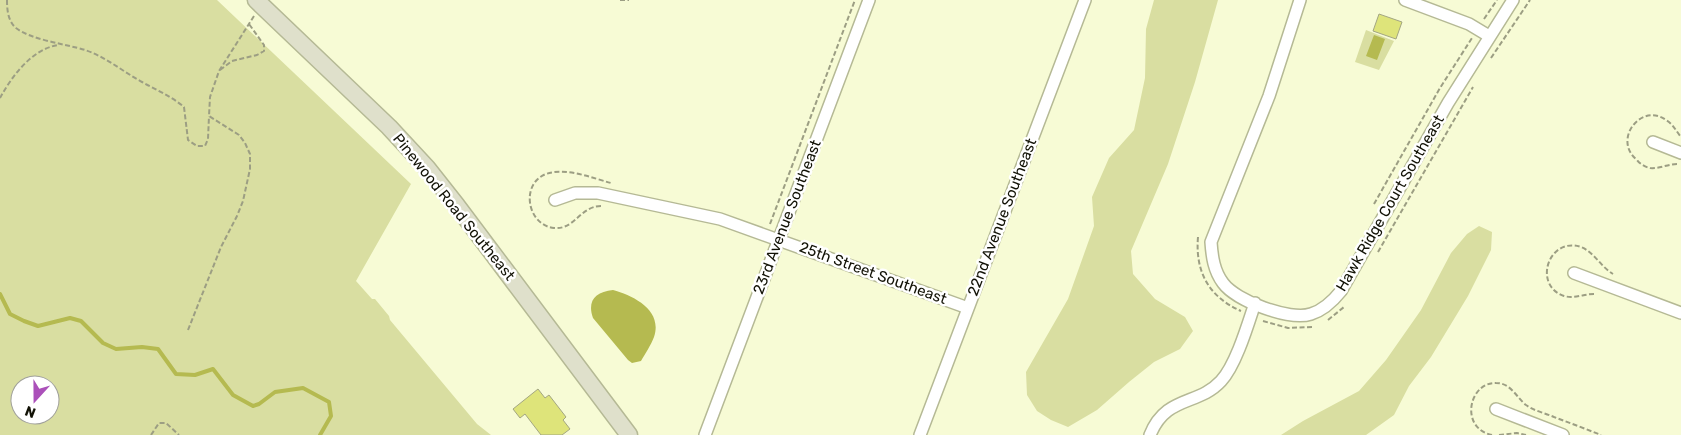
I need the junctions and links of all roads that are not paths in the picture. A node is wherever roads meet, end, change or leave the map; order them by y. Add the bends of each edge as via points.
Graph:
1 (869, 0) edge
2 (1085, 0) edge
3 (1300, 0) edge
4 (1405, 0) edge
5 (1513, 0) edge
6 (261, 2) edge
7 (1489, 36) junction
8 (1653, 142) dead end
9 (1681, 153) edge
10 (555, 200) dead end
11 (778, 240) junction
12 (1574, 272) dead end
13 (1255, 303) junction
14 (968, 308) junction
15 (1681, 312) edge
16 (1496, 409) dead end
17 (630, 435) edge
18 (705, 435) edge
19 (920, 435) edge
20 (1150, 435) edge
21 (1564, 435) edge

1 - 11 street, 23rd Avenue Southeast
2 - 14 street, 22nd Avenue Southeast
3 - 13 street, Hawk Ridge Court Southeast via 1269,96 1211,242 1213,265 1223,284 1238,296
4 - 7 street
5 - 7 street, Hawk Ridge Court Southeast
6 - 17 street, Pinewood Road Southeast via 389,126 427,168
7 - 13 street, Hawk Ridge Court Southeast via 1335,298 1320,311 1309,315 1286,315
8 - 9 street
10 - 11 street, 25th Street Southeast via 575,193 598,193 720,219
11 - 14 street, 25th Street Southeast
11 - 18 street, 23rd Avenue Southeast
12 - 15 street
13 - 20 street via 1227,373 1215,387 1163,413
14 - 19 street, 22nd Avenue Southeast
16 - 21 street

